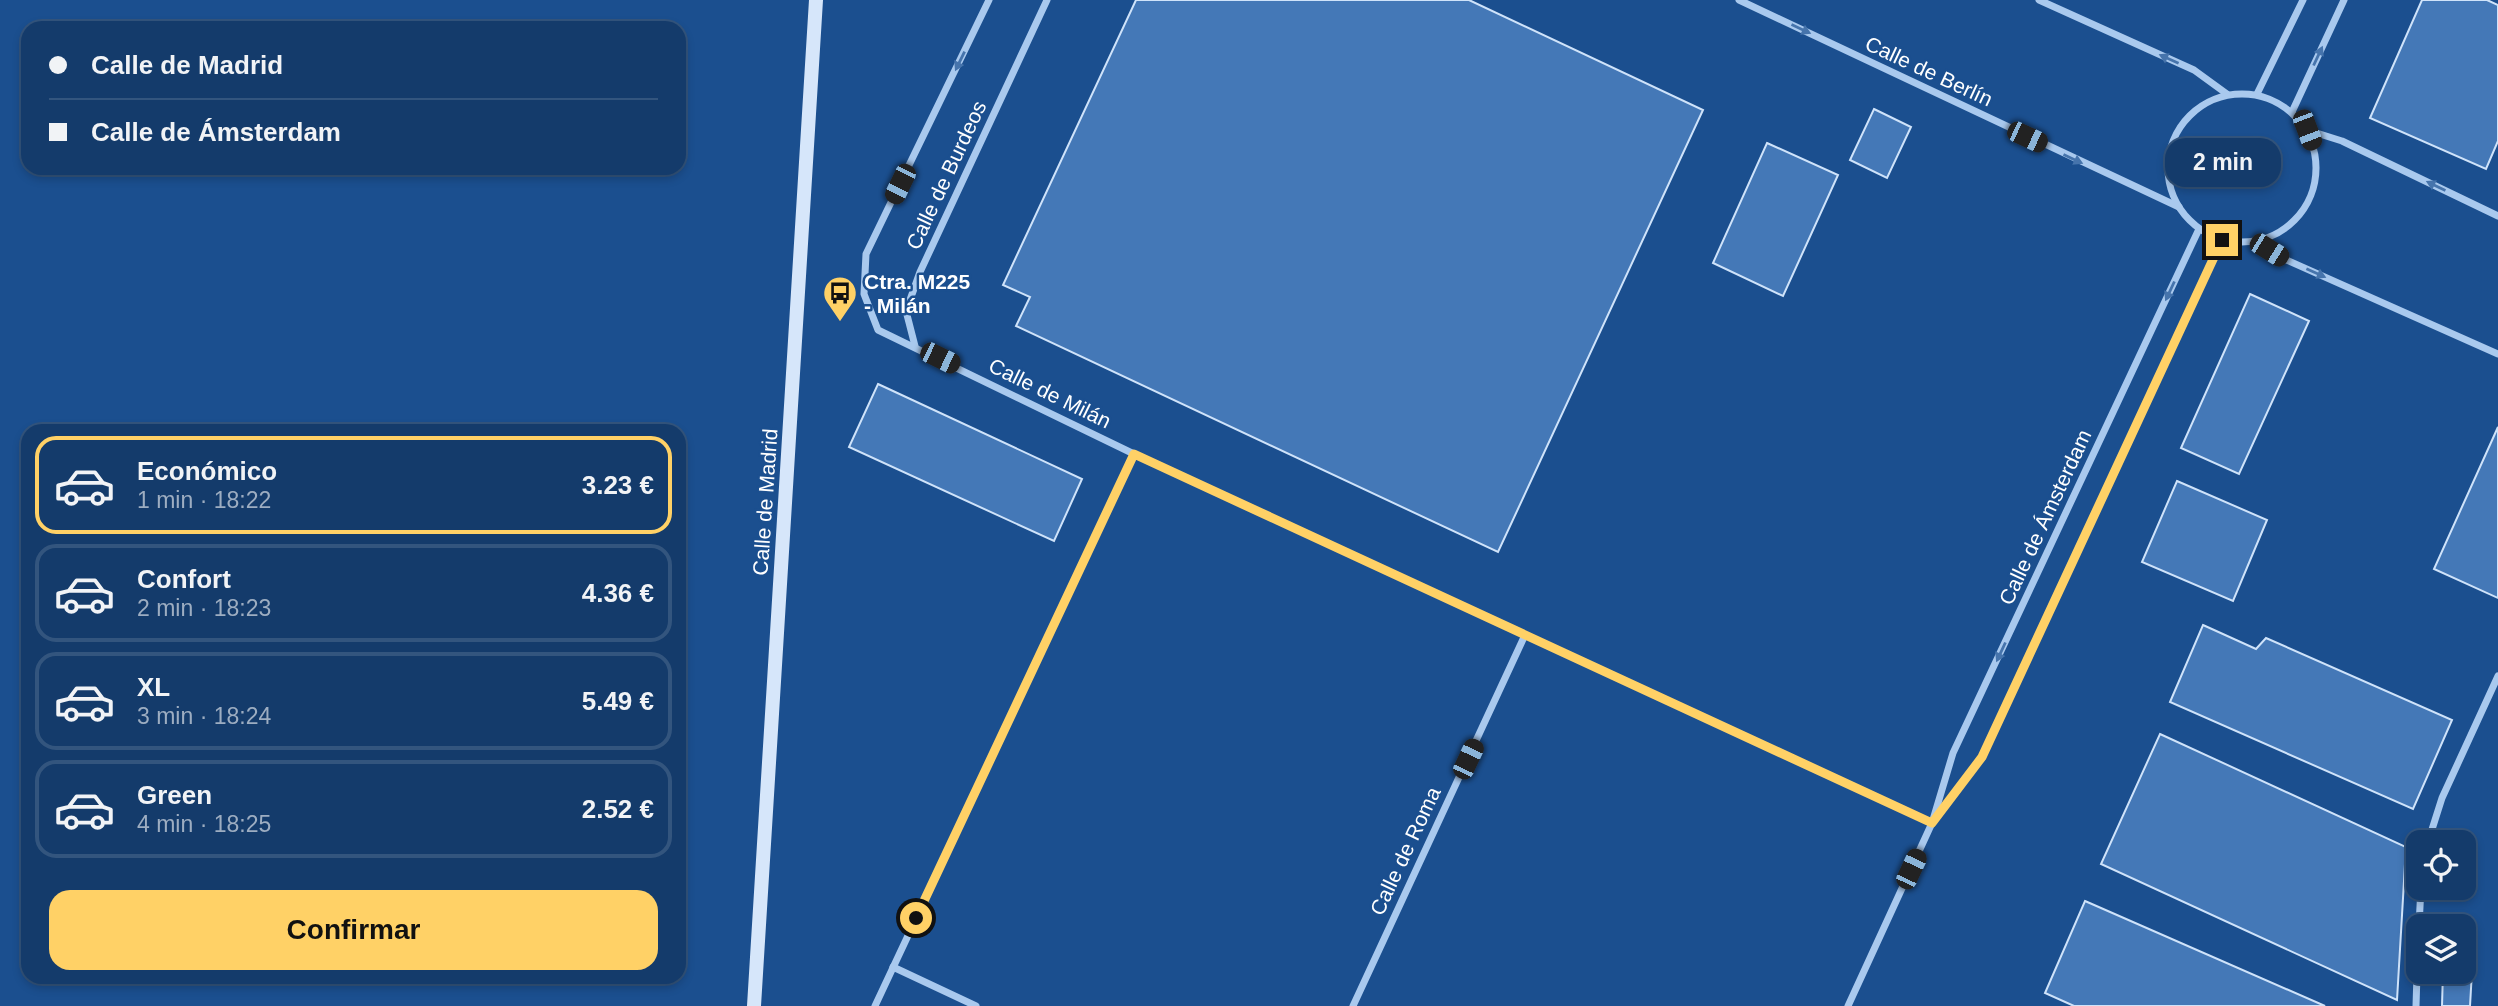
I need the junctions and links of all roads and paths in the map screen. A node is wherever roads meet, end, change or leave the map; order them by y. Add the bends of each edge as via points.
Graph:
1 (816, 0) edge
2 (989, 0) edge
3 (1046, 0) edge
4 (1740, 0) edge
5 (2039, 0) edge
6 (2303, 0) edge
7 (2344, 0) edge
8 (2227, 94) junction
9 (2257, 94) junction
10 (2292, 113) junction
11 (2307, 130) junction
12 (2179, 208) junction
13 (2498, 216) edge
14 (2199, 229) junction
15 (2222, 240) junction
16 (2256, 242) junction
17 (915, 346) junction
18 (2498, 354) edge
19 (1134, 454) junction
20 (1525, 635) junction
21 (2498, 676) edge
22 (1932, 823) junction
23 (2432, 830) edge
24 (893, 967) junction
25 (2417, 984) edge
26 (754, 1006) edge
27 (875, 1006) edge
28 (976, 1006) edge
29 (1353, 1006) edge
30 (1848, 1006) edge
31 (2416, 1006) edge

1 - 26 street, Calle de Madrid
2 -> 17 street, Calle de Burdeos via 866,254 864,294 878,330
3 - 17 street, Calle de Burdeos via 906,311
4 -> 12 street, Calle de Berlín
8 -> 5 street via 2194,70
6 - 9 street
10 -> 7 street
8 - 9 street
8 - 12 street via 2186,118 2174,138 2168,162 2170,186
9 - 10 street
10 - 11 street
13 -> 11 street via 2342,141
11 - 16 street via 2316,152 2317,176 2310,199 2297,219 2278,234
12 - 14 street
14 - 15 street
14 -> 22 street, Calle de Ámsterdam via 1953,753
15 - 16 street
15 - 22 street, Calle de Ámsterdam via 1982,757
16 -> 18 street
17 - 19 street, Calle de Milán
19 - 20 street, Calle de Milán
19 - 24 street
20 - 22 street, Calle de Milán
20 - 29 street, Calle de Roma
21 - 23 street via 2442,797
22 - 30 street, Calle de Ámsterdam
24 - 27 street
24 - 28 street
25 - 31 street

